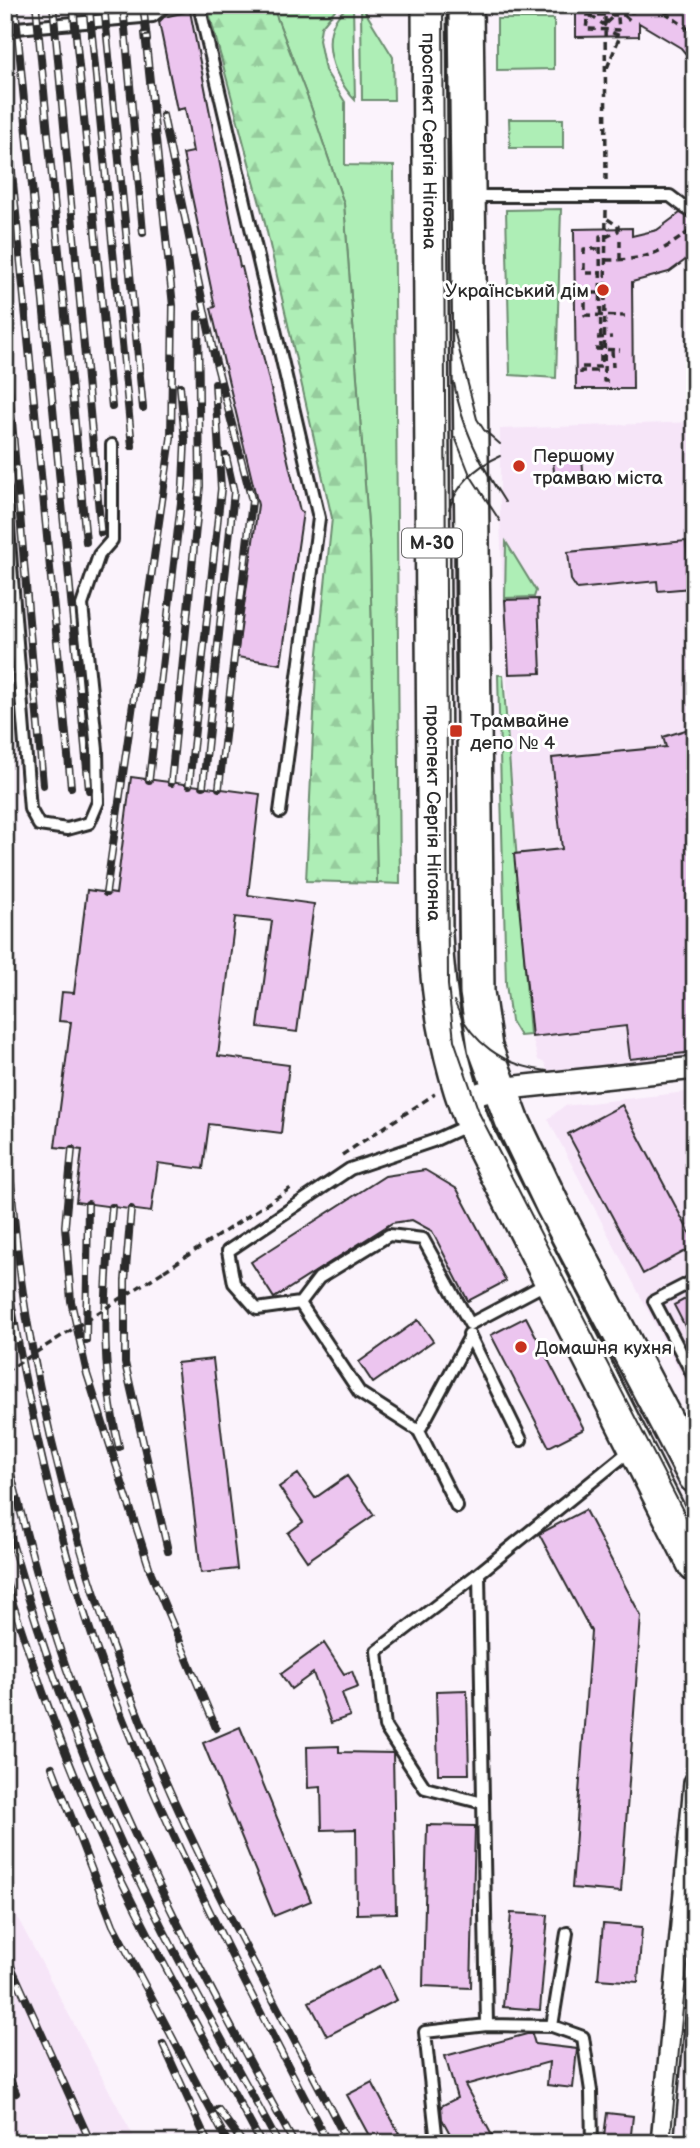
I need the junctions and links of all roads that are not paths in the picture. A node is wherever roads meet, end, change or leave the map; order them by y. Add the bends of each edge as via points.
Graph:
1 (166, 5) edge
2 (199, 5) edge
3 (429, 5) edge
4 (466, 5) edge
5 (5, 29) edge
6 (467, 196) junction
7 (687, 209) dead end
8 (112, 445) dead end
9 (5, 489) edge
10 (280, 812) dead end
11 (695, 1068) edge
12 (499, 1089) junction
13 (468, 1112) junction
14 (695, 1280) edge
15 (552, 1281) junction
16 (300, 1303) junction
17 (470, 1324) junction
18 (469, 1338) junction
19 (695, 1379) edge
20 (419, 1431) junction
21 (521, 1440) dead end
22 (636, 1445) junction
23 (695, 1476) edge
24 (457, 1507) dead end
25 (695, 1565) edge
26 (479, 1573) junction
27 (695, 1783) edge
28 (483, 1803) junction
29 (567, 1933) dead end
30 (487, 2025) junction
31 (552, 2026) junction
32 (437, 2143) edge
33 (592, 2143) edge
34 (662, 2143) edge

1 - 5 lane via 153,16
2 - 10 lane via 319,517
3 - 13 highway, проспект Сергія Нігояна / М-30 via 435,934 440,1006
4 - 6 highway, проспект Сергія Нігояна / М-30
6 - 7 lane via 670,196
6 - 12 highway, проспект Сергія Нігояна / М-30 via 477,992 485,1047
8 - 9 lane via 112,540 99,555 82,604 98,802 89,823 67,829 39,825 30,809
11 - 12 street
12 - 13 street via 481,1093
12 - 23 highway, проспект Сергія Нігояна / М-30 via 552,1204
13 - 15 highway, проспект Сергія Нігояна / М-30
13 - 16 lane via 433,1141 350,1169 228,1251 234,1283 257,1309
14 - 19 lane via 654,1301
15 - 17 lane
15 - 22 highway, проспект Сергія Нігояна / М-30
16 - 17 lane via 319,1278 389,1235 423,1239
16 - 20 lane via 360,1393
17 - 18 lane
18 - 20 lane
18 - 21 lane
20 - 24 lane
22 - 25 highway, проспект Сергія Нігояна / М-30
22 - 26 lane
26 - 28 lane
26 - 28 lane via 377,1651 385,1727 425,1788
27 - 34 street
28 - 30 lane
29 - 31 lane
30 - 31 lane
30 - 32 lane via 425,2032
31 - 33 lane via 583,2037

